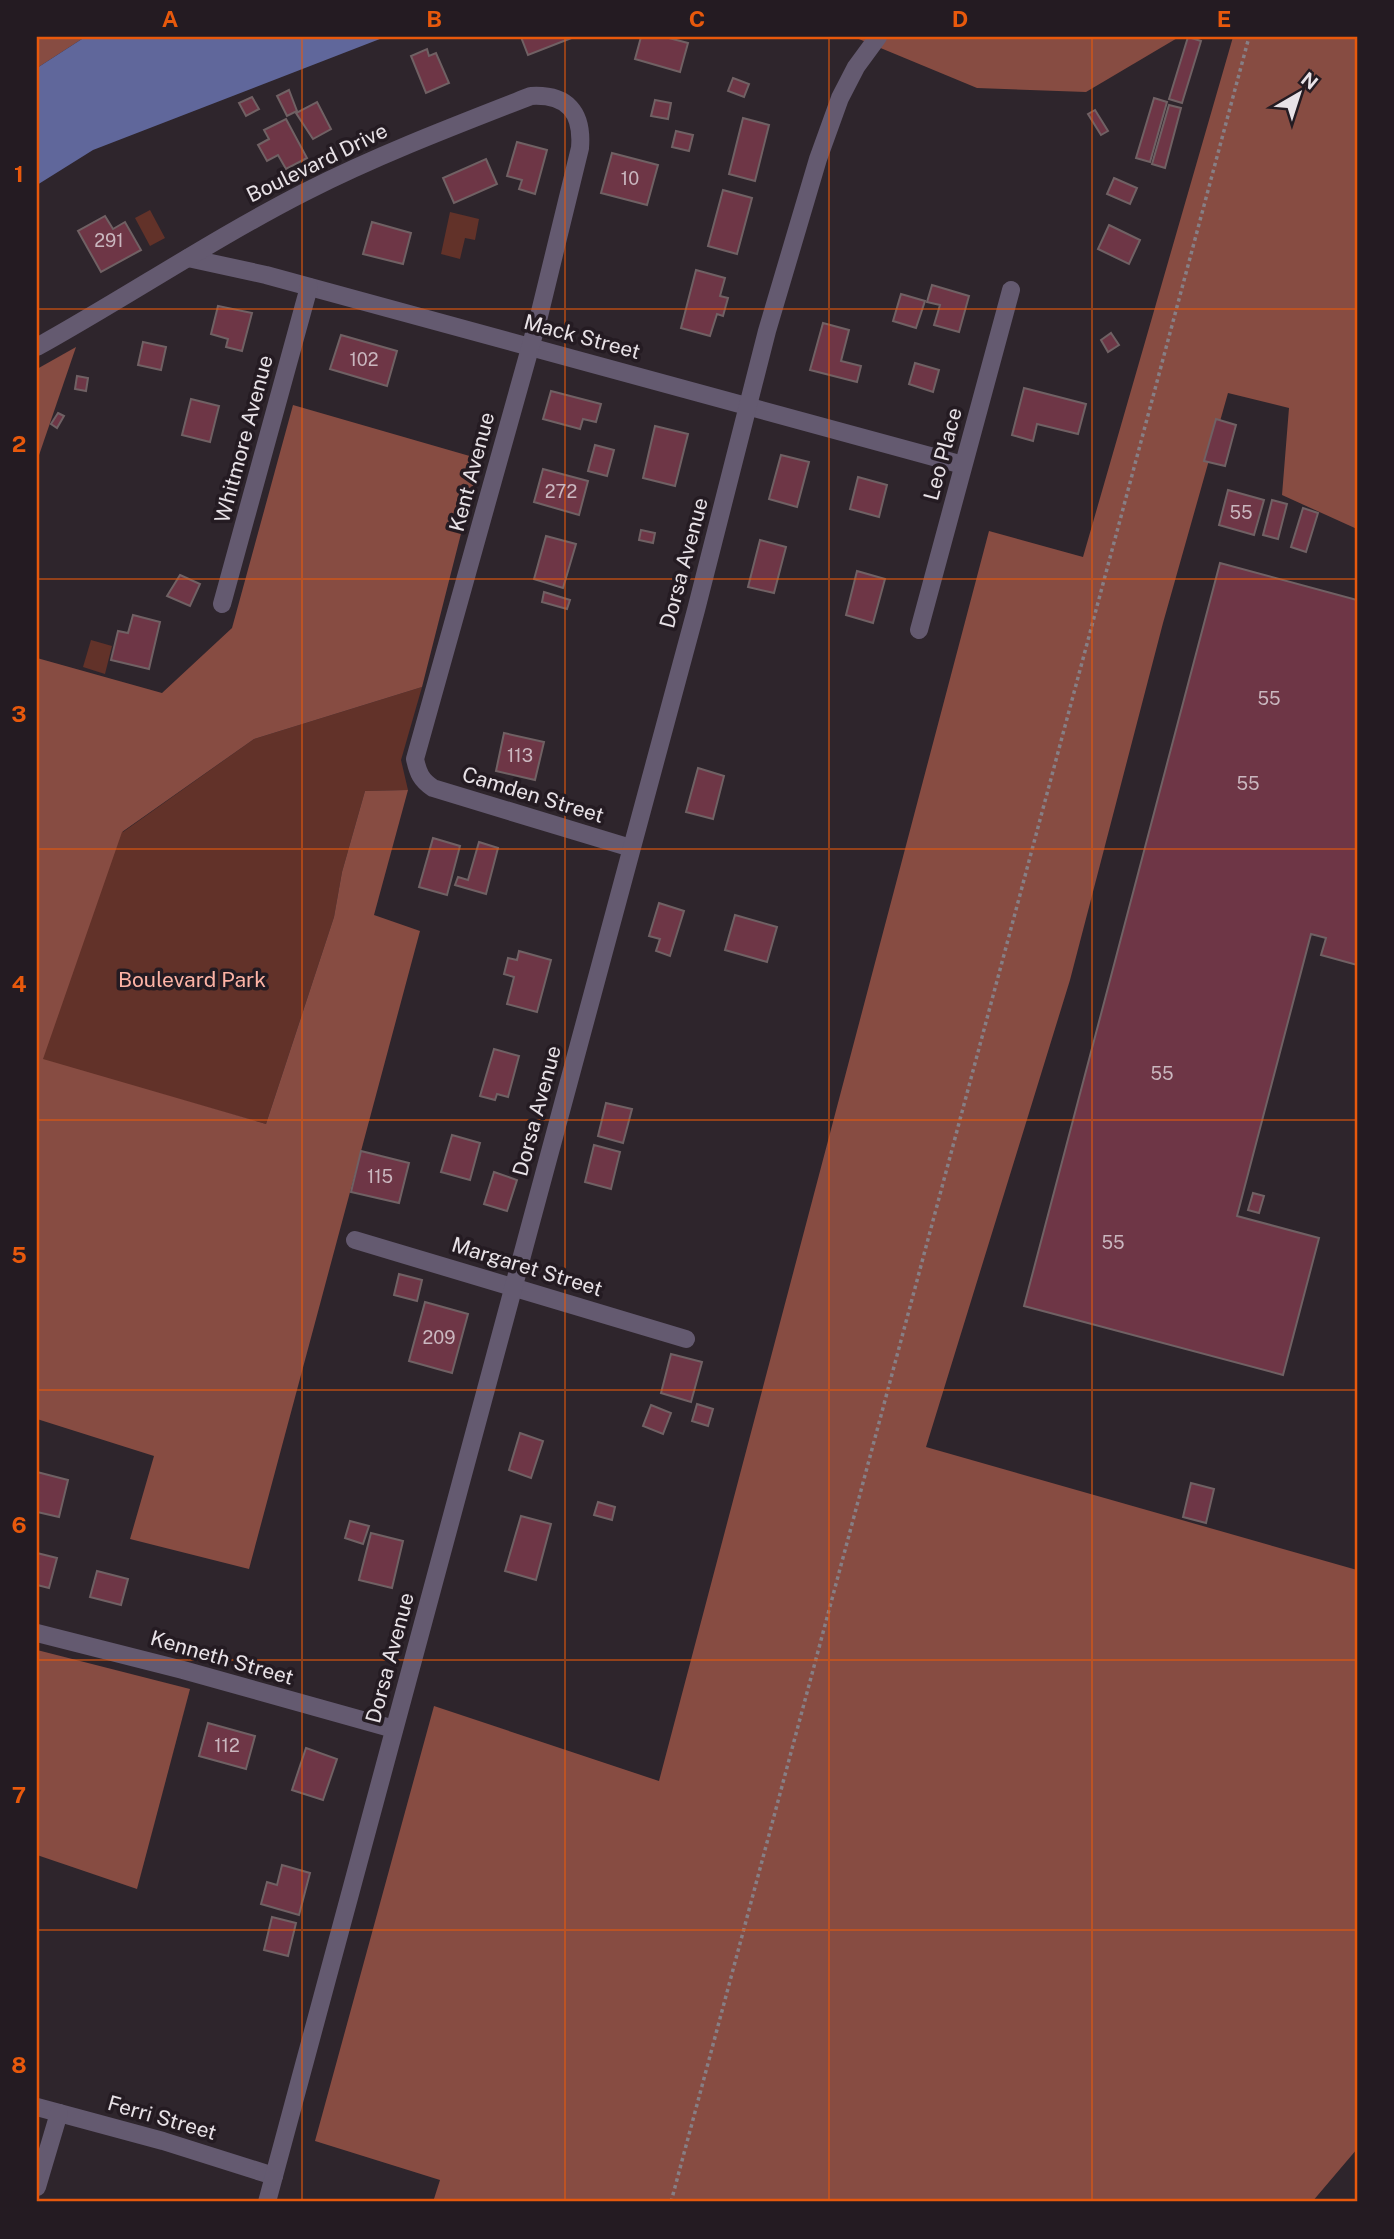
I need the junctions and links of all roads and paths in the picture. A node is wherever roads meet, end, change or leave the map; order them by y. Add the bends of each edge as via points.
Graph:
1 (1249, 37) edge
2 (876, 39) edge
3 (574, 173) joint
4 (188, 258) junction
5 (309, 287) junction
6 (1011, 290) dead end
7 (37, 346) edge
8 (530, 346) junction
9 (747, 405) junction
10 (963, 465) junction
11 (222, 604) dead end
12 (919, 630) dead end
13 (424, 782) joint
14 (631, 848) junction
15 (355, 1240) dead end
16 (515, 1286) junction
17 (686, 1339) dead end
18 (37, 1633) edge
19 (394, 1729) junction
20 (37, 2107) edge
21 (59, 2113) junction
22 (274, 2176) junction
23 (37, 2186) edge
24 (267, 2202) edge
25 (671, 2202) edge

1 - 25 path
2 - 9 street, Dorsa Avenue via 840,98 818,159
3 - 4 street, Boulevard Drive via 581,137 571,108 547,95 531,96 363,164
3 - 8 street, Kent Avenue
4 - 5 street, Mack Street
4 - 7 street, Boulevard Drive
5 - 8 street, Mack Street
5 - 11 street, Whitmore Avenue
6 - 10 street, Leo Place
8 - 9 street, Mack Street
8 - 13 street, Kent Avenue via 415,759
9 - 10 street, Mack Street
9 - 14 street, Dorsa Avenue
10 - 12 street, Leo Place
13 - 14 street, Camden Street
14 - 16 street, Dorsa Avenue
15 - 16 street, Margaret Street
16 - 17 street, Margaret Street
16 - 19 street, Dorsa Avenue
18 - 19 street, Kenneth Street
19 - 22 street, Dorsa Avenue
20 - 21 street, Ferri Street
21 - 22 street, Ferri Street
21 - 23 street
22 - 24 street, Dorsa Avenue

